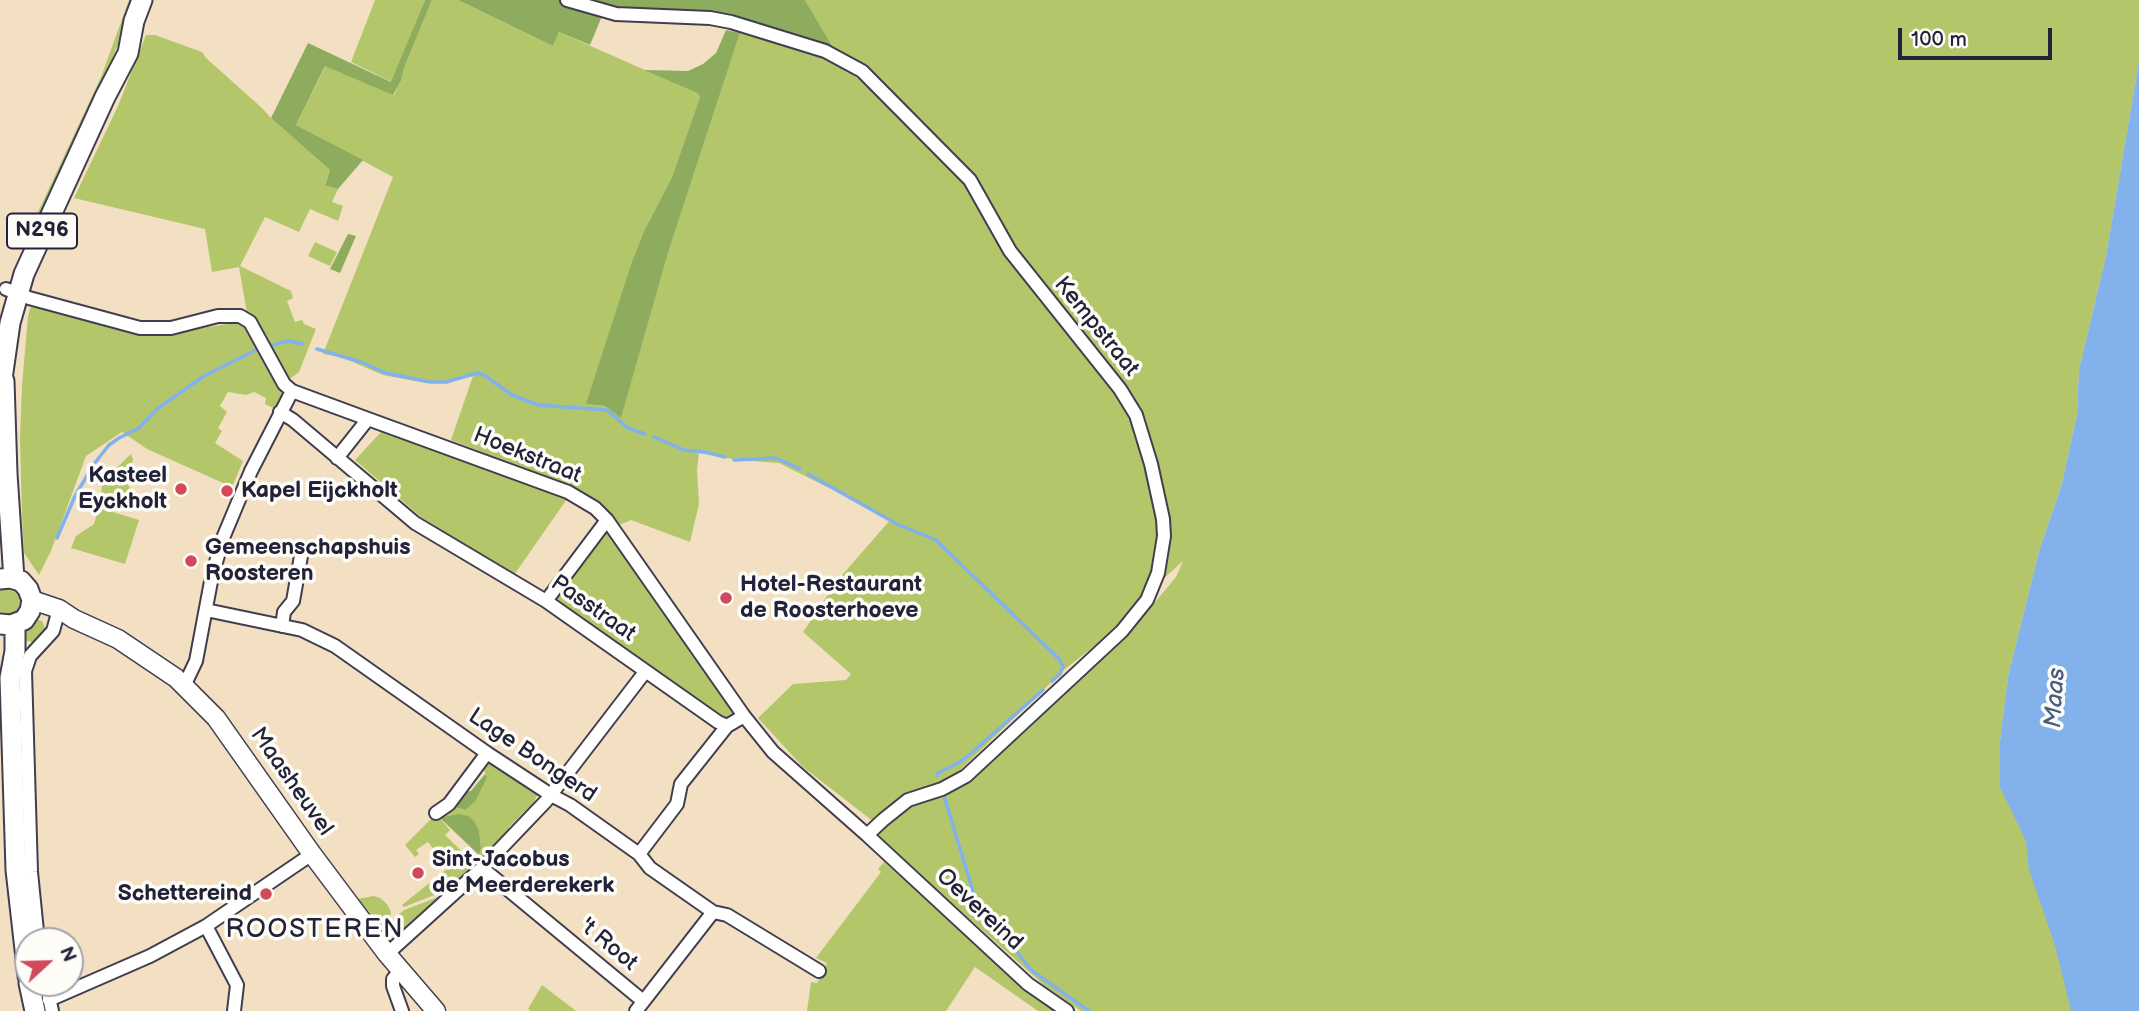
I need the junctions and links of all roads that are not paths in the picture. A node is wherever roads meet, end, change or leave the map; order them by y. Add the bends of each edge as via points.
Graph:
1 (142, 0) edge
2 (567, 0) edge
3 (18, 294) junction
4 (4, 373) junction
5 (292, 391) junction
6 (0, 393) edge
7 (280, 412) junction
8 (369, 419) junction
9 (337, 458) junction
10 (607, 520) junction
11 (301, 556) dead end
12 (7, 579) edge
13 (546, 601) junction
14 (206, 610) junction
15 (64, 615) junction
16 (15, 617) edge
17 (282, 626) junction
18 (645, 671) junction
19 (184, 685) junction
20 (744, 716) junction
21 (727, 726) junction
22 (487, 753) junction
23 (551, 795) junction
24 (436, 813) dead end
25 (867, 835) junction
26 (312, 854) junction
27 (639, 854) junction
28 (482, 868) junction
29 (713, 912) junction
30 (206, 926) junction
31 (22, 927) edge
32 (37, 927) edge
33 (387, 954) junction
34 (400, 971) junction
35 (819, 971) dead end
36 (639, 1006) edge
37 (45, 1007) edge
38 (234, 1011) edge
39 (402, 1011) edge
40 (436, 1011) edge
41 (1067, 1011) edge

1 - 3 main road, N296 via 125,33 105,97 32,253
2 - 25 street, Kempstraat via 616,14 731,22 825,51 862,71 970,180 1010,251 1136,415 1163,519 1158,573 1147,600 1122,631 965,776 908,800
3 - 4 main road, N296
3 - 5 street via 140,328 171,328 218,316 240,316 250,322
4 - 6 main road, N296
4 - 12 main road, N296
5 - 7 street
5 - 8 street, Hoekstraat
7 - 9 street, Passtraat
7 - 14 street via 223,538
8 - 9 street
8 - 10 street, Hoekstraat via 568,492
9 - 13 street, Passtraat via 415,523
10 - 13 street
10 - 20 street, Hoekstraat
11 - 17 street via 293,601 284,612
12 - 16 main road, N296 via 26,586
13 - 18 street, Passtraat
14 - 17 street, Lage Bongerd
14 - 19 street via 196,661
15 - 16 street, Maasheuvel
15 - 19 street, Maasheuvel via 137,650
15 - 32 street via 28,660 25,671
16 - 31 main road via 10,678 16,870
17 - 22 street, Lage Bongerd via 335,646
18 - 21 street, Passtraat
18 - 23 street
19 - 26 street, Maasheuvel via 216,718
20 - 21 street
20 - 25 street via 773,752
21 - 27 street via 681,784 677,804
22 - 23 street, Lage Bongerd
22 - 24 street via 449,804
23 - 27 street, Lage Bongerd
23 - 28 street
25 - 41 street, Oevereind via 1028,984
26 - 30 street
26 - 33 street, Maasheuvel
27 - 29 street, Lage Bongerd via 650,868
28 - 33 street
28 - 36 street, 't Root
29 - 35 street, Lage Bongerd via 727,915
29 - 36 street
30 - 37 street
30 - 38 street via 237,985
33 - 34 street, Maasheuvel
34 - 39 street via 393,986
34 - 40 street, Maasheuvel

